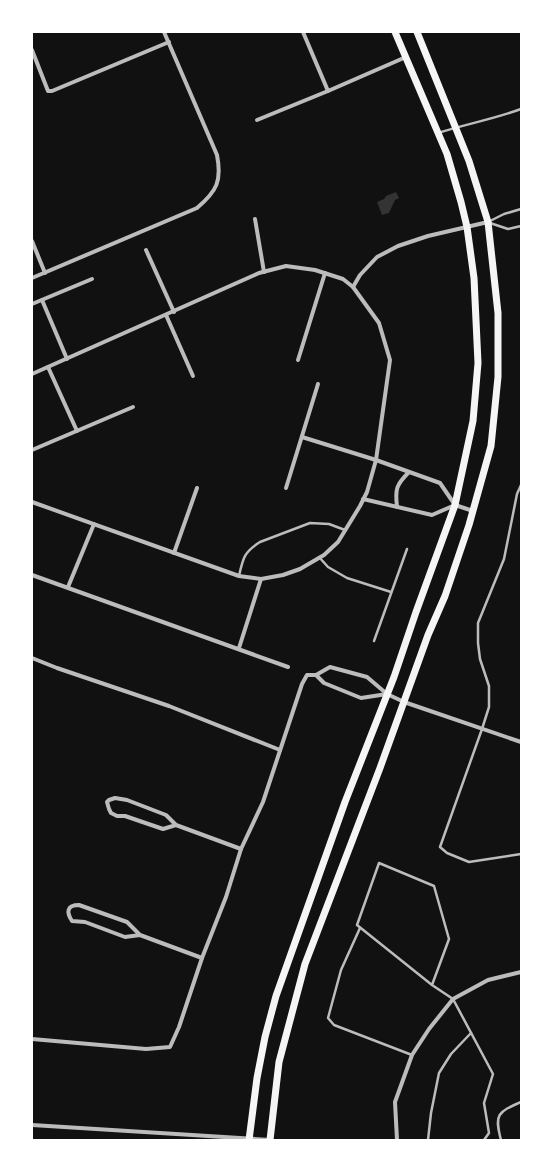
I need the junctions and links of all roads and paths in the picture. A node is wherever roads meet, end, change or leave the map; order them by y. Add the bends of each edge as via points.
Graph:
1 (164, 32) edge
2 (303, 32) edge
3 (395, 32) edge
4 (416, 32) edge
5 (169, 42) junction
6 (32, 50) edge
7 (406, 57) junction
8 (328, 91) junction
9 (521, 108) edge
10 (257, 120) dead end
11 (456, 127) junction
12 (438, 133) junction
13 (521, 209) edge
14 (255, 219) dead end
15 (488, 222) junction
16 (521, 226) edge
17 (467, 227) junction
18 (32, 241) edge
19 (146, 250) dead end
20 (264, 272) junction
21 (45, 273) junction
22 (325, 273) junction
23 (32, 278) edge
24 (92, 279) dead end
25 (353, 287) junction
26 (42, 300) junction
27 (32, 304) edge
28 (174, 312) junction
29 (166, 315) junction
30 (66, 359) junction
31 (298, 360) dead end
32 (48, 367) junction
33 (32, 374) edge
34 (193, 376) dead end
35 (318, 384) dead end
36 (133, 407) dead end
37 (77, 431) junction
38 (302, 436) junction
39 (32, 450) edge
40 (376, 460) junction
41 (409, 472) junction
42 (521, 485) edge
43 (197, 488) dead end
44 (286, 488) dead end
45 (364, 499) junction
46 (32, 502) edge
47 (455, 505) junction
48 (397, 507) junction
49 (473, 511) junction
50 (94, 524) junction
51 (346, 530) junction
52 (407, 549) dead end
53 (174, 553) junction
54 (319, 558) junction
55 (32, 575) edge
56 (239, 576) junction
57 (261, 579) junction
58 (68, 587) junction
59 (391, 592) junction
60 (374, 641) dead end
61 (239, 648) junction
62 (32, 658) edge
63 (288, 667) dead end
64 (316, 674) junction
65 (387, 694) junction
66 (404, 702) junction
67 (482, 729) junction
68 (521, 742) edge
69 (280, 750) junction
70 (176, 825) junction
71 (241, 849) junction
72 (521, 854) edge
73 (360, 928) junction
74 (140, 935) junction
75 (202, 958) junction
76 (521, 972) edge
77 (432, 985) junction
78 (453, 1000) junction
79 (471, 1033) junction
80 (32, 1039) edge
81 (412, 1055) junction
82 (521, 1102) edge
83 (32, 1125) edge
84 (249, 1139) edge
85 (270, 1140) edge
86 (398, 1140) edge
87 (428, 1140) edge
88 (484, 1140) edge
89 (501, 1140) edge

1 - 5 street
2 - 8 street
3 - 7 main road
4 - 11 main road
5 - 6 street via 52,91 48,91
5 - 21 street via 217,155 219,180 207,200 197,208
7 - 8 street
7 - 12 main road
8 - 10 street
9 - 11 lane via 504,116
11 - 12 lane
11 - 15 main road
12 - 17 main road via 447,154
13 - 15 lane
14 - 20 street
15 - 16 lane via 508,229
15 - 17 street
15 - 49 main road via 498,312 498,378 491,446
17 - 25 street via 398,246 377,257 360,275
17 - 47 main road via 474,278 478,363 473,421
18 - 21 street
19 - 28 street
20 - 22 street via 286,266
20 - 28 street
21 - 23 street
22 - 25 street via 343,279
22 - 31 street
24 - 26 street
25 - 40 street via 379,323 390,360
26 - 27 street
26 - 30 street
28 - 29 street
29 - 30 street
29 - 34 street
30 - 32 street
32 - 33 street
32 - 37 street
35 - 38 street
36 - 37 street
37 - 39 street
38 - 40 street
38 - 44 street
40 - 41 street
40 - 45 street
41 - 47 street via 440,483
41 - 48 street via 398,485
42 - 67 lane via 504,559 478,623 480,659 489,686 489,707
43 - 53 street
45 - 48 street
45 - 51 street
46 - 50 street
47 - 48 street via 432,515
47 - 49 street
47 - 65 main road
49 - 66 main road via 445,596
50 - 53 street
50 - 58 street
51 - 54 street via 338,542
51 - 56 lane via 329,524 310,523 260,542 242,559
52 - 59 lane
53 - 56 street
54 - 57 street via 300,569
54 - 59 lane via 328,568 347,578
55 - 58 street
56 - 57 street
57 - 61 street
58 - 61 street
59 - 60 lane
61 - 63 street
62 - 69 street via 169,706
64 - 65 street via 324,683 361,698
64 - 65 street via 330,667 367,677
64 - 69 street via 307,675 302,684
65 - 66 street
65 - 84 main road via 345,802 276,996 257,1078
66 - 67 street
66 - 85 main road via 305,964 278,1062
67 - 68 street
67 - 72 lane via 440,847 447,853 469,862
69 - 71 street via 263,802
70 - 70 street via 166,815 127,800 112,798 107,802 111,813 117,816 125,816 163,829
70 - 71 street
71 - 75 street via 226,897
73 - 77 lane
73 - 77 lane via 357,925 379,863 434,886 449,939
73 - 81 lane via 341,970 328,1018 334,1025
74 - 74 street via 127,922 79,905 68,910 72,921 85,922 125,937
74 - 75 street
75 - 80 street via 170,1047 146,1049
76 - 78 street via 488,980
77 - 78 lane
78 - 79 lane
78 - 81 street
79 - 87 lane via 451,1054 439,1073
79 - 88 lane via 493,1074 484,1103 489,1133
81 - 86 street via 395,1102
82 - 89 lane via 501,1111 498,1121
83 - 84 street
84 - 85 street

